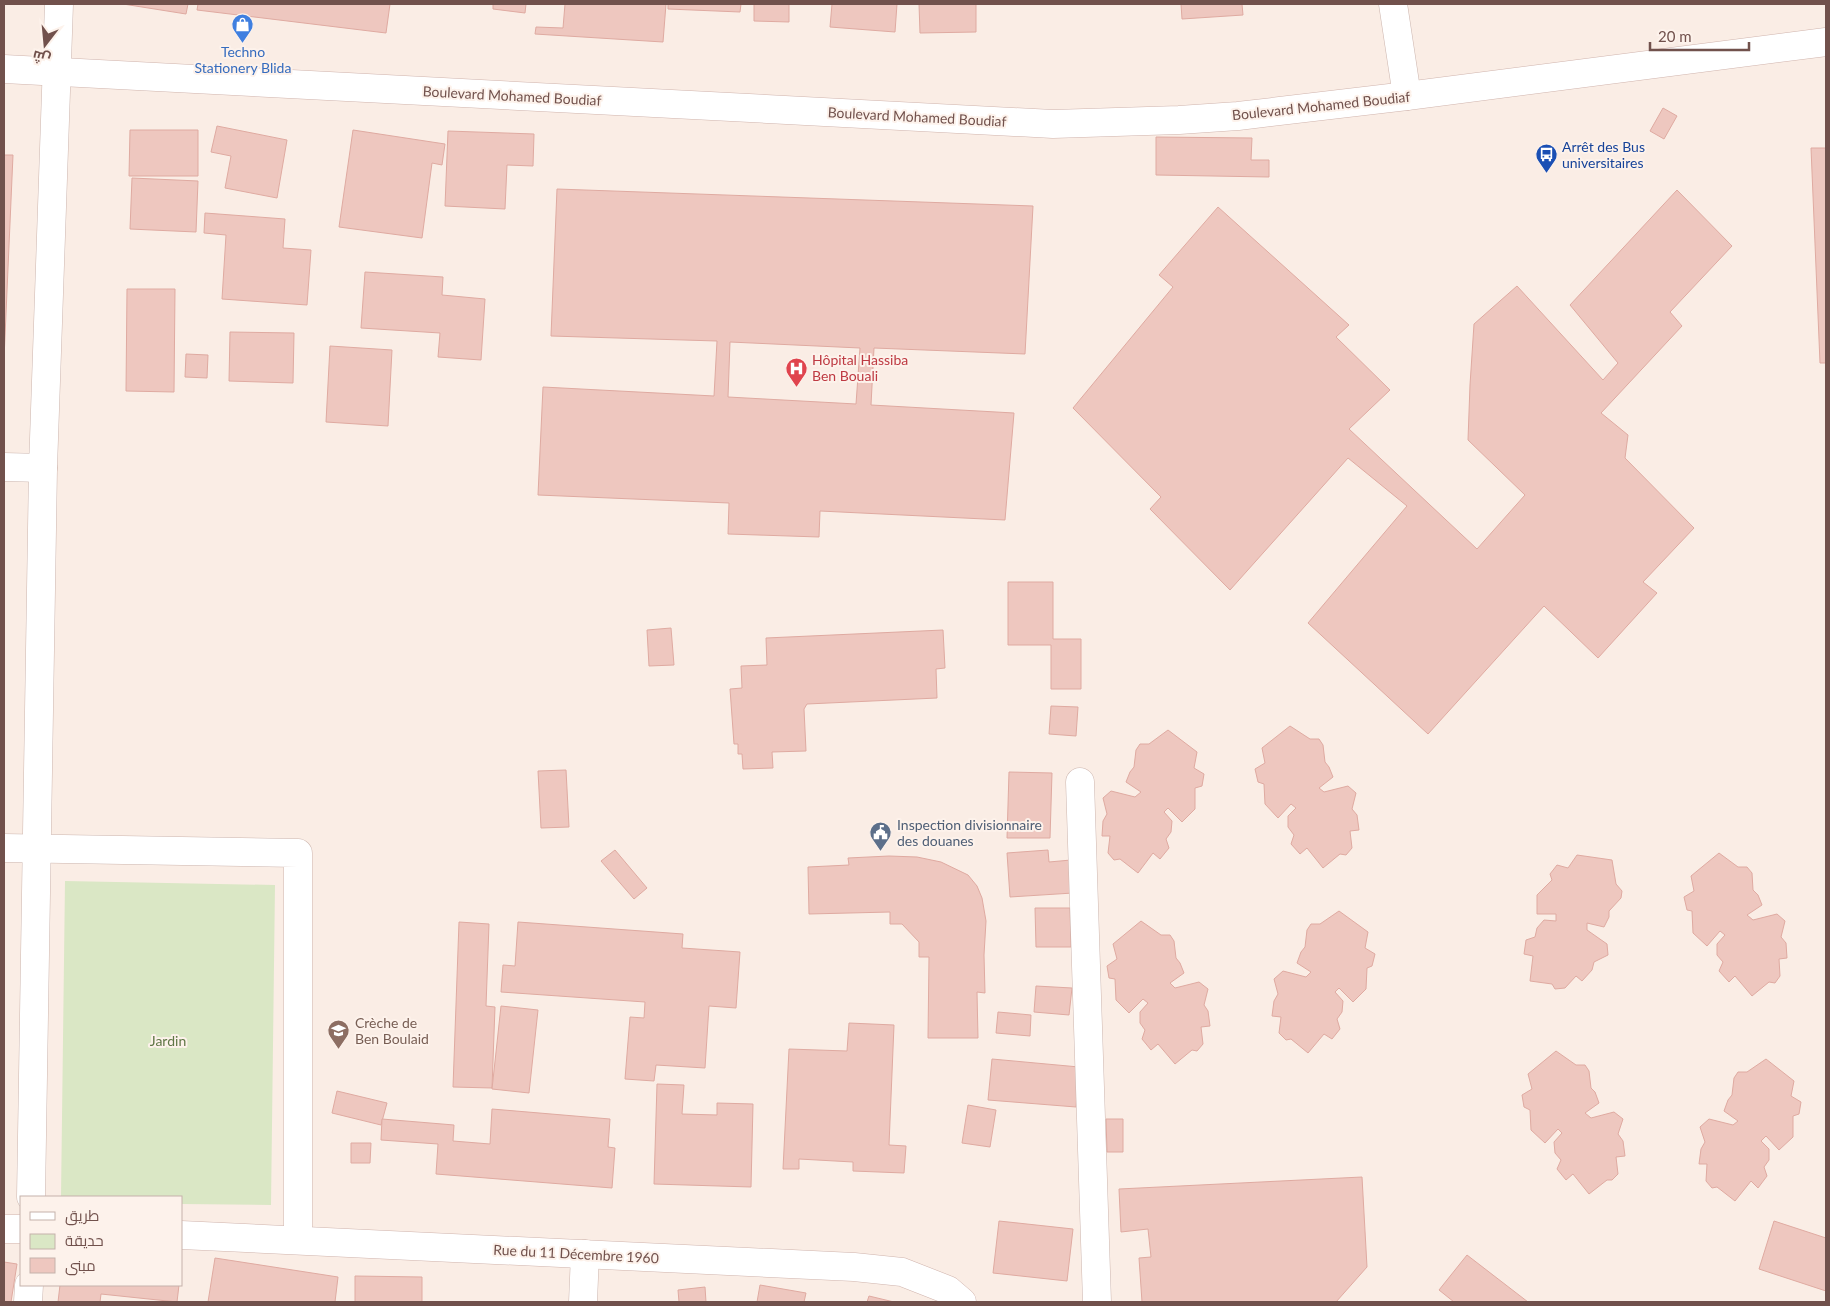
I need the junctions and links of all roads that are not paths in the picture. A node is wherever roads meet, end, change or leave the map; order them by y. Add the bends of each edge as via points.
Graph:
1 (59, 4) edge
2 (1394, 4) edge
3 (1826, 42) edge
4 (4, 69) edge
5 (56, 71) junction
6 (1407, 96) junction
7 (4, 466) edge
8 (43, 468) junction
9 (1080, 782) dead end
10 (4, 848) edge
11 (37, 849) junction
12 (31, 1196) edge
13 (4, 1229) edge
14 (20, 1229) edge
15 (182, 1235) edge
16 (298, 1239) junction
17 (586, 1254) junction
18 (28, 1286) edge
19 (28, 1302) edge
20 (583, 1302) edge
21 (962, 1302) edge
22 (1097, 1302) edge

1 - 5 main road
2 - 6 main road
3 - 6 main road, Boulevard Mohamed Boudiaf
4 - 5 main road, Boulevard Mohamed Boudiaf
5 - 6 main road, Boulevard Mohamed Boudiaf via 1053,124 1179,120
5 - 8 main road
7 - 8 main road
8 - 11 main road
9 - 22 main road
10 - 11 main road
11 - 12 main road
11 - 16 main road via 298,853
13 - 14 main road
15 - 16 main road, Rue du 11 Décembre 1960
16 - 17 main road, Rue du 11 Décembre 1960
17 - 20 main road
17 - 21 main road, Rue du 11 Décembre 1960 via 902,1272 948,1290
18 - 19 main road

